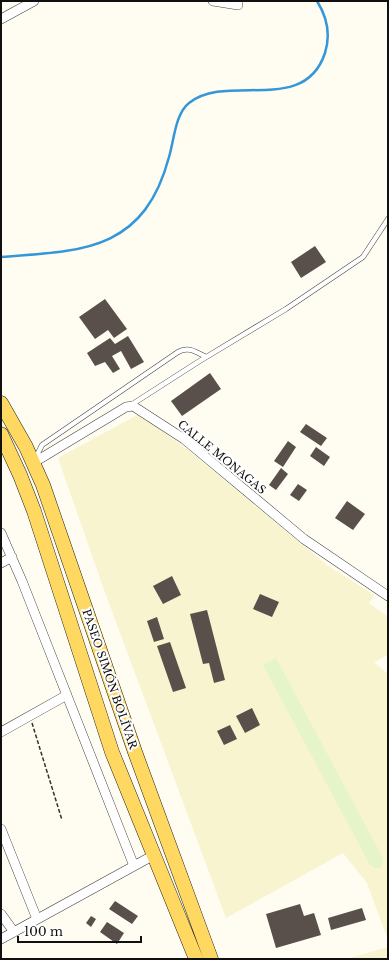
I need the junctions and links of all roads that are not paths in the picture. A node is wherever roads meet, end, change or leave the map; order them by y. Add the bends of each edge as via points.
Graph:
1 (34, 1) edge
2 (213, 1) edge
3 (238, 1) edge
4 (1, 19) edge
5 (388, 219) edge
6 (206, 357) junction
7 (1, 403) edge
8 (131, 406) junction
9 (1, 434) edge
10 (37, 461) junction
11 (1, 532) edge
12 (12, 557) junction
13 (1, 563) edge
14 (388, 596) edge
15 (67, 695) junction
16 (1, 732) edge
17 (1, 829) edge
18 (154, 855) junction
19 (134, 866) junction
20 (1, 914) edge
21 (37, 919) junction
22 (14, 932) junction
23 (1, 939) edge
24 (196, 959) edge
25 (211, 959) edge

1 - 4 street
2 - 3 street via 238,6
5 - 6 lane via 363,257 286,309
6 - 8 lane
6 - 10 lane via 190,349 178,352 42,445
7 - 10 main road, PASEO SIMÓN BOLÍVAR
8 - 10 street
8 - 14 street, CALLE MONAGAS via 184,439 304,539
9 - 18 main road, PASEO SIMÓN BOLÍVAR via 34,511 101,720
10 - 25 main road, PASEO SIMÓN BOLÍVAR via 137,759
11 - 12 street
12 - 13 street
12 - 15 street
15 - 16 street
15 - 19 street
17 - 21 street
18 - 19 street
18 - 24 main road, PASEO SIMÓN BOLÍVAR
19 - 21 street
20 - 22 street
21 - 22 street
22 - 23 street

